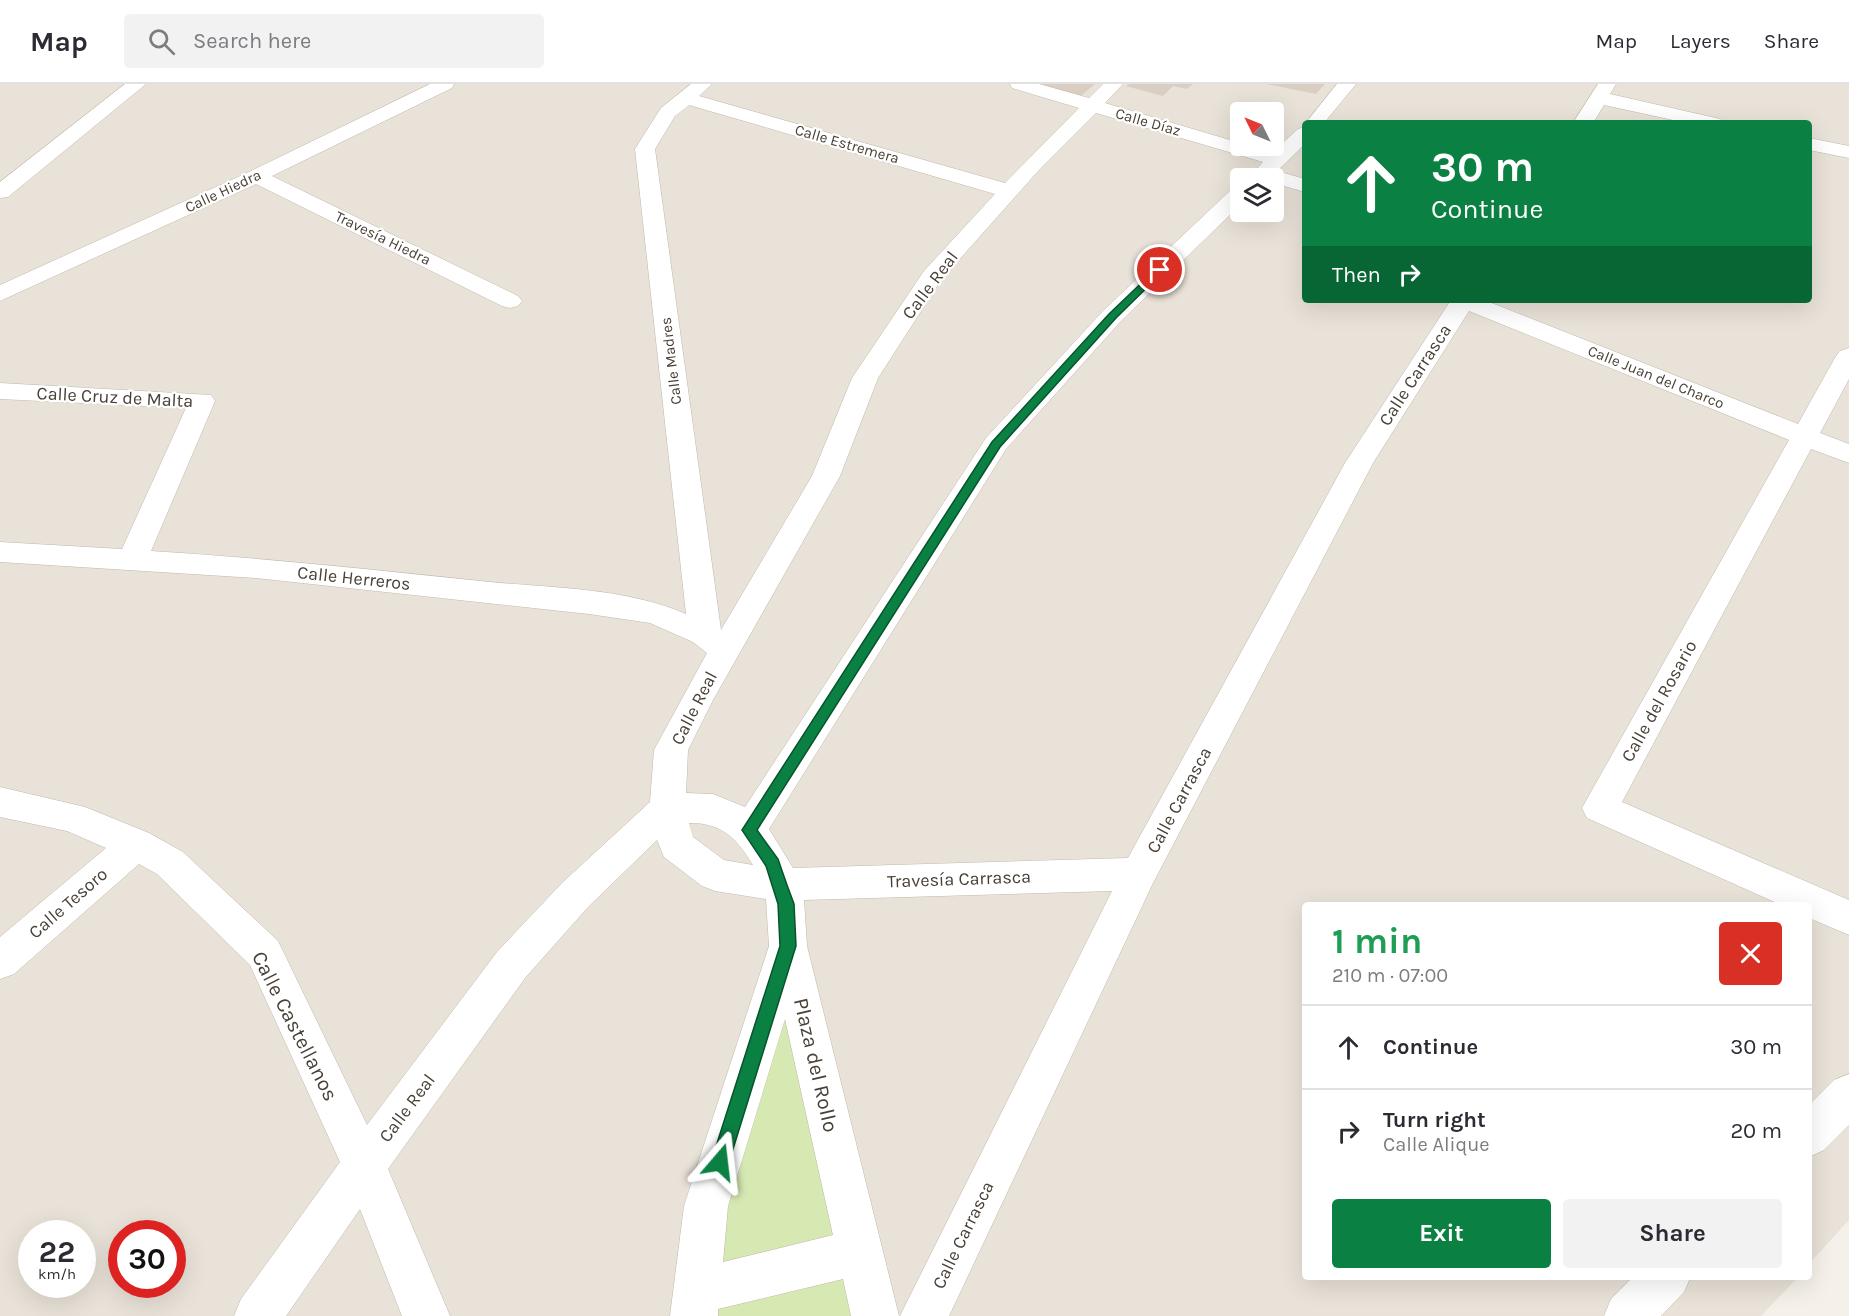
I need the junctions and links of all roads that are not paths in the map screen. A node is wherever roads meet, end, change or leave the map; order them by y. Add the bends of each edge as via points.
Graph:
1 (137, 84) edge
2 (445, 84) edge
3 (1019, 84) edge
4 (1114, 84) edge
5 (1347, 84) edge
6 (694, 91) edge
7 (1603, 91) edge
8 (1091, 105) junction
9 (1317, 120) edge
10 (1585, 120) edge
11 (1703, 120) edge
12 (1302, 137) edge
13 (1812, 145) edge
14 (1849, 152) edge
15 (1258, 168) edge
16 (1269, 168) edge
17 (256, 176) junction
18 (1284, 178) edge
19 (1302, 185) edge
20 (1009, 191) junction
21 (0, 192) edge
22 (1230, 204) edge
23 (0, 294) edge
24 (510, 301) dead end
25 (1462, 303) edge
26 (1472, 303) edge
27 (1849, 356) edge
28 (0, 391) edge
29 (1804, 436) junction
30 (1849, 454) edge
31 (0, 552) edge
32 (132, 560) junction
33 (714, 642) junction
34 (0, 802) edge
35 (667, 808) junction
36 (749, 830) junction
37 (136, 844) junction
38 (1139, 874) junction
39 (780, 885) junction
40 (1849, 918) edge
41 (788, 946) junction
42 (0, 961) edge
43 (1849, 1095) edge
44 (1812, 1133) edge
45 (364, 1165) junction
46 (860, 1252) junction
47 (1664, 1280) edge
48 (696, 1303) edge
49 (258, 1316) edge
50 (426, 1316) edge
51 (875, 1316) edge
52 (924, 1316) edge
53 (1628, 1316) edge

1 - 21 street
2 - 17 street, Calle Hiedra
3 - 8 street, Calle Díaz
4 - 8 street, Calle Real
5 - 9 street
6 - 20 street, Calle Estremera
6 - 33 street, Calle Madres via 668,112 645,149
7 - 10 street
7 - 11 street
8 - 15 street, Calle Díaz
8 - 20 street, Calle Real
12 - 16 street
13 - 14 street
17 - 23 street, Calle Hiedra
17 - 24 street, Travesía Hiedra
18 - 19 street, Calle Díaz
20 - 33 street, Calle Real via 932,276 865,378 826,476
22 - 36 street via 1112,316 996,444
25 - 38 street, Calle Carrasca via 1359,463
26 - 29 street, Calle Juan del Charco
27 - 29 street, Calle del Rosario
28 - 32 street, Calle Cruz de Malta via 202,401
29 - 30 street, Calle Juan del Charco
29 - 40 street, Calle del Rosario via 1600,808
31 - 32 street, Calle Herreros
32 - 33 street, Calle Herreros via 256,568 589,603 655,613
33 - 35 street, Calle Real via 672,750
34 - 37 street, Calle Castellanos via 72,817
35 - 36 street via 717,810
35 - 39 street, Travesía Carrasca via 676,846 715,875
35 - 45 street, Calle Real via 575,895 511,965
36 - 39 street via 772,863
37 - 42 street, Calle Tesoro
37 - 45 street, Calle Castellanos via 170,862 264,953
38 - 39 street, Travesía Carrasca
38 - 52 street, Calle Carrasca
39 - 41 street via 786,904
41 - 46 street, Plaza del Rollo
41 - 48 street, Plaza del Rollo via 706,1206
43 - 44 street
45 - 49 street, Calle Real
45 - 50 street, Calle Castellanos
46 - 48 street, Plaza del Rollo
46 - 51 street, Plaza del Rollo
47 - 53 street

